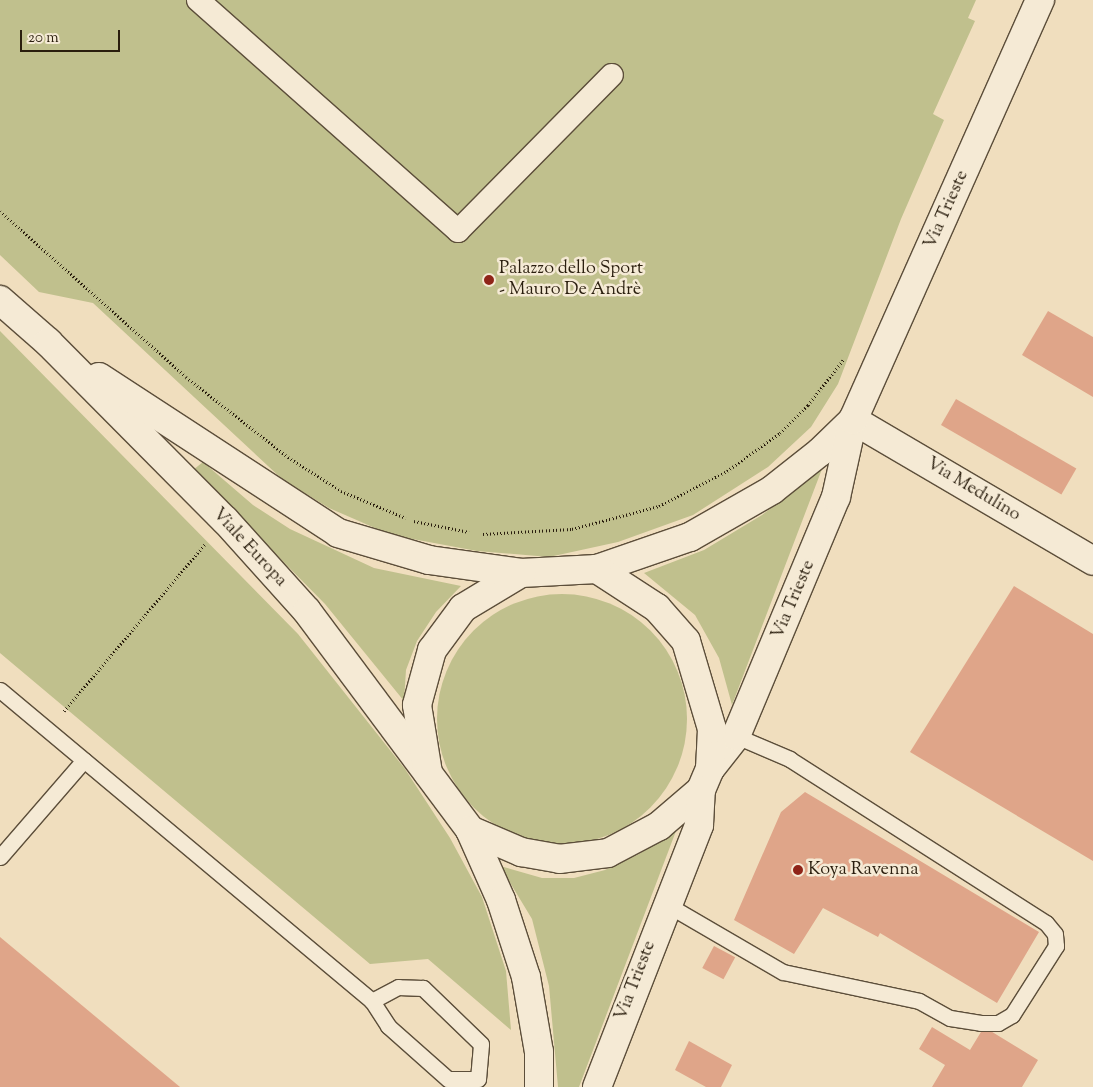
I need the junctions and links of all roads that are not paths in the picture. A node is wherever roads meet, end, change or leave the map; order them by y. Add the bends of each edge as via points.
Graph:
1 (198, 0) edge
2 (1040, 0) edge
3 (612, 75) dead end
4 (0, 300) edge
5 (48, 342) junction
6 (853, 420) junction
7 (1093, 561) edge
8 (597, 569) junction
9 (521, 573) junction
10 (0, 690) edge
11 (736, 736) junction
12 (84, 760) junction
13 (428, 773) junction
14 (705, 780) junction
15 (470, 830) junction
16 (0, 857) edge
17 (666, 904) junction
18 (372, 1001) junction
19 (479, 1083) edge
20 (540, 1087) edge
21 (597, 1087) edge

1 - 3 street via 458,231
2 - 6 main road, Via Trieste
4 - 5 main road, Viale Europa
5 - 9 main road, Viale Europa via 259,484 338,533 429,560
5 - 13 main road, Viale Europa via 225,520 307,611
6 - 7 main road, Via Medulino
6 - 8 main road, Via Trieste via 820,452 772,490 690,537
6 - 11 main road, Via Trieste via 836,497
8 - 9 main road, Via Trieste
8 - 14 main road via 657,608 686,641 712,728
9 - 13 main road via 463,608 432,650 417,705
10 - 12 lane
11 - 14 main road, Via Trieste
11 - 17 lane via 790,759 1046,923 1055,934 1056,946 1012,1015 998,1022 981,1023 950,1018 919,1001 782,972
12 - 16 lane
12 - 18 lane
13 - 15 main road, Viale Europa
14 - 15 main road via 659,826 608,853 559,859 521,852
14 - 17 main road, Via Trieste via 699,825
15 - 20 main road via 502,900 526,977 539,1052
17 - 21 main road, Via Trieste
18 - 19 lane via 388,1026 448,1078
18 - 19 lane via 398,987 423,988 481,1044

